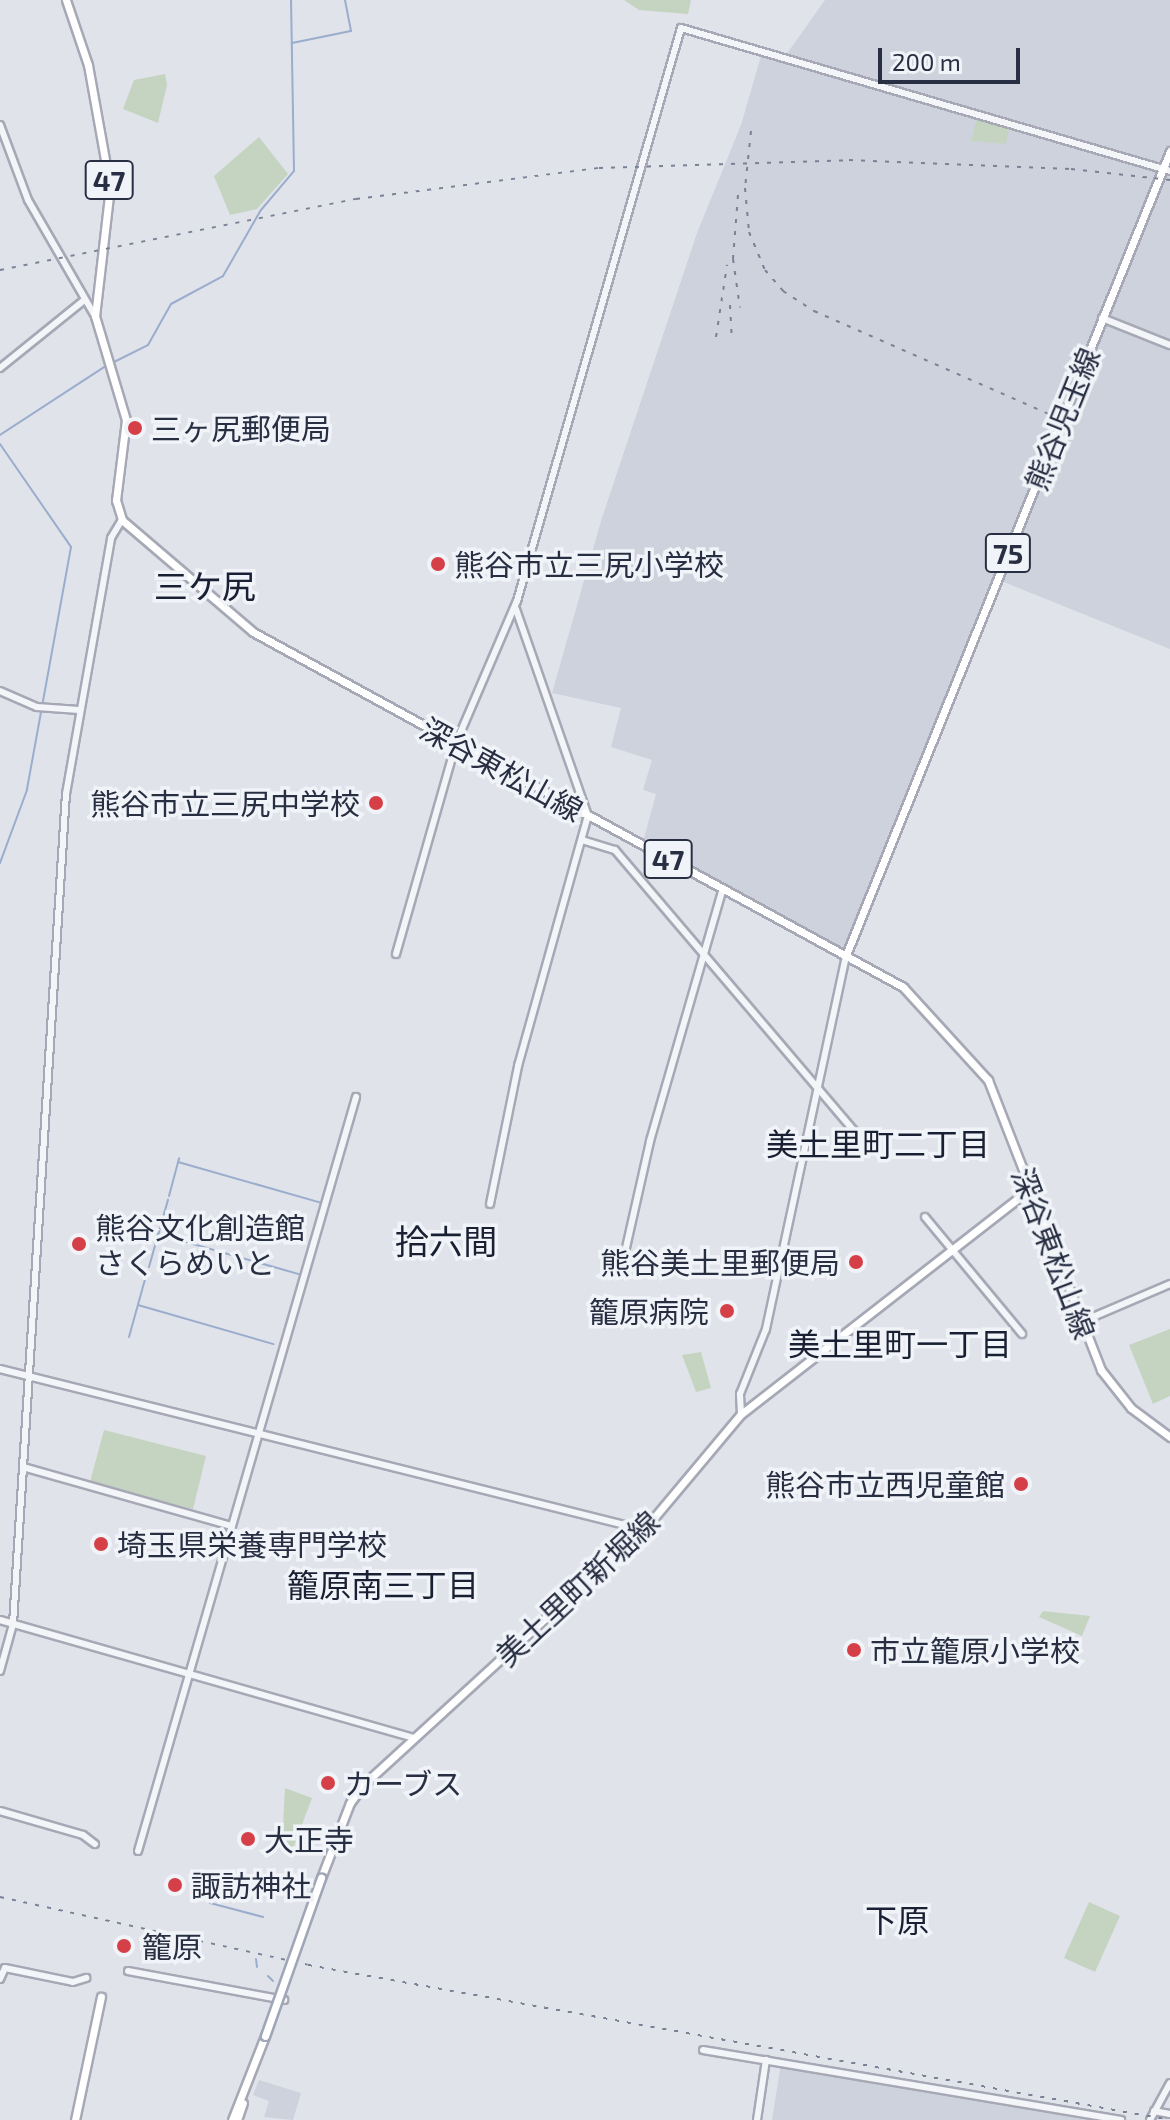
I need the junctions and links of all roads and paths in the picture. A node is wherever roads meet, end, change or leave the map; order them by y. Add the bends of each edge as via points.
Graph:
1 (66, 0) edge
2 (0, 125) edge
3 (1170, 151) edge
4 (1166, 170) edge
5 (83, 301) junction
6 (95, 316) junction
7 (1102, 318) junction
8 (1170, 345) edge
9 (0, 368) edge
10 (122, 520) junction
11 (515, 607) junction
12 (0, 691) edge
13 (79, 710) junction
14 (456, 743) junction
15 (588, 816) junction
16 (582, 840) junction
17 (723, 888) junction
18 (396, 954) dead end
19 (704, 955) junction
20 (846, 955) junction
21 (816, 1087) junction
22 (356, 1097) dead end
23 (854, 1131) dead end
24 (1029, 1190) junction
25 (490, 1204) dead end
26 (925, 1217) dead end
27 (950, 1247) junction
28 (621, 1270) dead end
29 (1170, 1284) edge
30 (1081, 1322) junction
31 (1022, 1334) dead end
32 (0, 1369) edge
33 (29, 1377) junction
34 (741, 1414) junction
35 (259, 1434) junction
36 (1170, 1437) edge
37 (23, 1467) junction
38 (232, 1526) junction
39 (641, 1529) junction
40 (0, 1620) edge
41 (13, 1624) junction
42 (0, 1671) edge
43 (189, 1674) junction
44 (413, 1738) junction
45 (0, 1811) edge
46 (95, 1844) dead end
47 (138, 1851) dead end
48 (128, 1971) dead end
49 (86, 1978) dead end
50 (0, 1979) edge
51 (101, 1997) dead end
52 (284, 2000) dead end
53 (703, 2050) dead end
54 (766, 2060) junction
55 (1170, 2083) edge
56 (1154, 2111) junction
57 (1170, 2114) edge
58 (75, 2120) edge
59 (234, 2120) edge
60 (757, 2120) edge
61 (1121, 2120) edge
62 (1150, 2120) edge

1 - 6 main road, 47 via 91,75 110,187
2 - 5 street via 24,191
3 - 4 main road, 熊谷児玉線 / 75
4 - 7 main road, 熊谷児玉線 / 75
4 - 11 street via 681,28
5 - 6 street
5 - 9 street
6 - 10 main road, 47 via 126,420 116,500
7 - 8 street
7 - 20 main road, 熊谷児玉線 / 75
10 - 13 street via 111,538
10 - 14 main road, 深谷東松山線 / 47 via 236,622
11 - 14 street
11 - 15 street
12 - 13 street via 40,707
13 - 33 street via 66,794
14 - 15 main road, 深谷東松山線 / 47
14 - 18 street
15 - 16 street
15 - 17 main road, 深谷東松山線 / 47
16 - 19 street via 615,850
16 - 25 street via 518,1066
17 - 19 street
17 - 20 main road, 深谷東松山線 / 47
19 - 21 street
19 - 28 street via 650,1141
20 - 21 street
20 - 24 main road, 深谷東松山線 / 47 via 898,983 976,1062 992,1088
21 - 23 street
21 - 34 street via 766,1329 740,1394
22 - 35 street
24 - 27 main road, 美土里町新堀線
24 - 30 main road, 深谷東松山線 / 47
26 - 27 street
27 - 31 street
27 - 34 main road, 美土里町新堀線
29 - 30 street
30 - 36 main road, 深谷東松山線 / 47 via 1115,1390
32 - 33 street
33 - 35 street
33 - 37 street
34 - 39 main road, 美土里町新堀線
35 - 38 street
35 - 39 street
37 - 38 street
37 - 41 street
38 - 43 street
39 - 44 main road, 美土里町新堀線
40 - 41 street
41 - 42 street
41 - 43 street
43 - 44 street
43 - 47 street
44 - 59 main road, 美土里町新堀線, bridge via 350,1803
45 - 46 street via 83,1835
48 - 52 street
49 - 50 street via 69,1981 5,1968
51 - 58 main road
53 - 54 street
54 - 60 street
54 - 61 street
55 - 56 street
56 - 57 street
56 - 62 street

